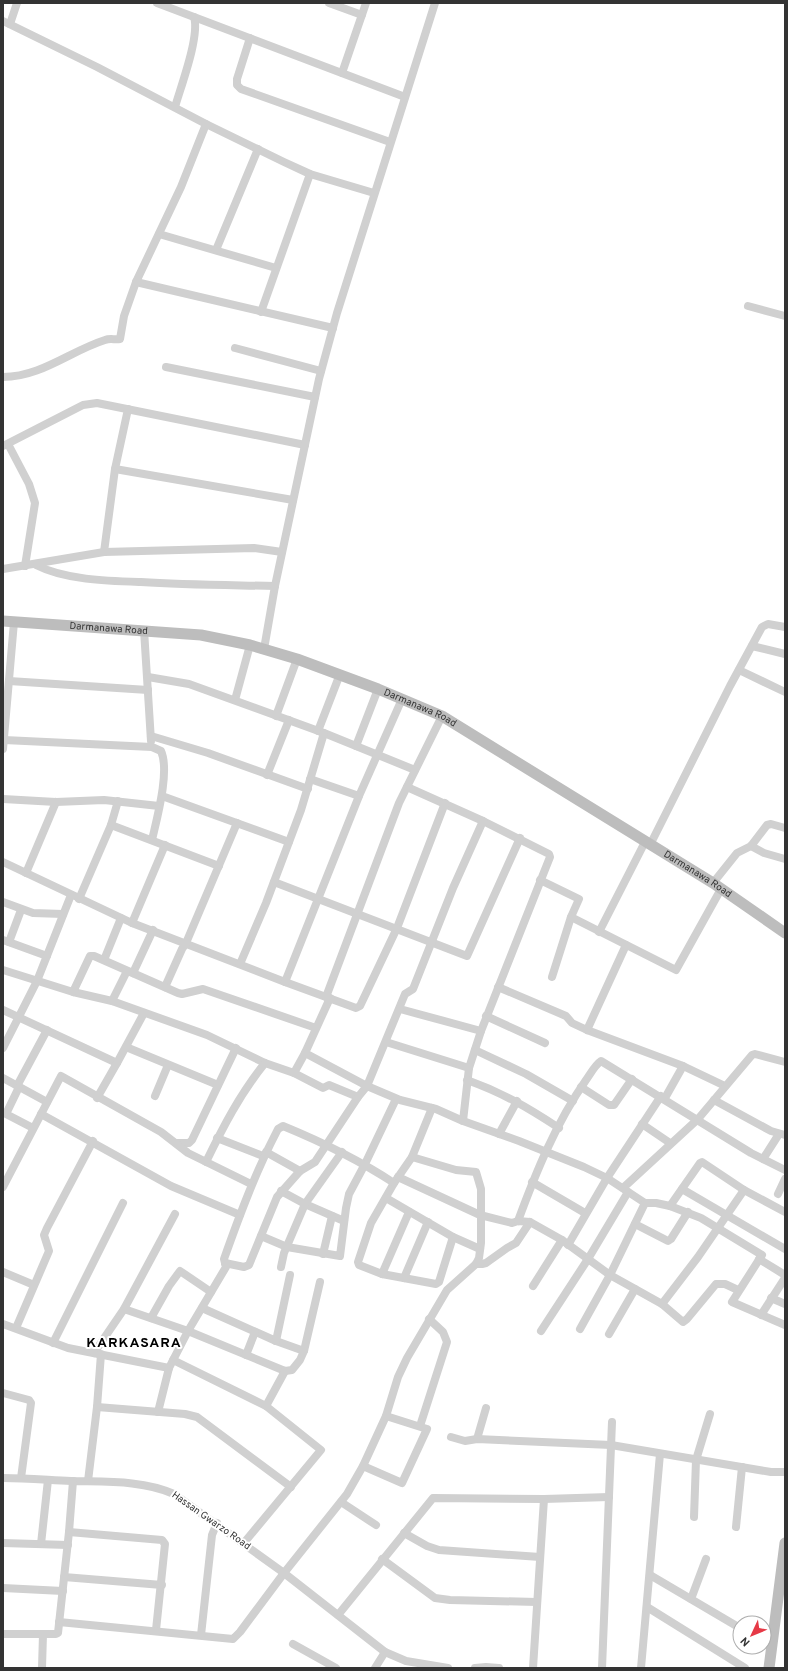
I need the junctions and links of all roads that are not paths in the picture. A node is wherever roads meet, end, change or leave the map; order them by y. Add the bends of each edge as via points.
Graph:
1 (17, 3) edge
2 (157, 3) edge
3 (329, 3) edge
4 (366, 3) edge
5 (435, 3) edge
6 (169, 5) edge
7 (362, 15) junction
8 (194, 17) junction
9 (6, 23) edge
10 (250, 38) junction
11 (342, 73) junction
12 (405, 97) junction
13 (175, 107) junction
14 (206, 124) junction
15 (390, 142) junction
16 (258, 149) junction
17 (310, 174) junction
18 (374, 193) junction
19 (159, 234) junction
20 (216, 250) junction
21 (276, 268) junction
22 (136, 282) junction
23 (748, 306) dead end
24 (261, 312) junction
25 (785, 316) edge
26 (333, 328) junction
27 (235, 348) dead end
28 (166, 367) dead end
29 (322, 371) junction
30 (3, 377) edge
31 (315, 396) junction
32 (128, 409) junction
33 (6, 445) edge
34 (305, 445) junction
35 (114, 469) junction
36 (293, 500) junction
37 (104, 552) junction
38 (282, 552) junction
39 (36, 565) junction
40 (25, 566) junction
41 (3, 569) edge
42 (275, 586) junction
43 (9, 622) edge
44 (785, 627) edge
45 (144, 630) junction
46 (250, 645) junction
47 (752, 646) junction
48 (264, 649) junction
49 (785, 654) edge
50 (297, 659) junction
51 (739, 670) junction
52 (340, 674) junction
53 (148, 677) junction
54 (10, 682) junction
55 (378, 689) junction
56 (148, 690) junction
57 (785, 692) edge
58 (402, 699) junction
59 (235, 700) junction
60 (276, 716) junction
61 (442, 716) junction
62 (289, 720) junction
63 (321, 732) junction
64 (151, 736) junction
65 (4, 740) junction
66 (356, 746) junction
67 (152, 747) junction
68 (3, 749) edge
69 (377, 754) junction
70 (415, 770) junction
71 (267, 775) junction
72 (310, 779) junction
73 (407, 787) junction
74 (308, 789) junction
75 (162, 796) junction
76 (359, 796) junction
77 (3, 799) edge
78 (118, 801) junction
79 (56, 802) junction
80 (445, 803) junction
81 (160, 806) junction
82 (483, 821) junction
83 (237, 823) junction
84 (111, 825) junction
85 (785, 828) edge
86 (520, 838) junction
87 (152, 840) junction
88 (289, 842) junction
89 (648, 843) junction
90 (165, 845) junction
91 (751, 846) junction
92 (785, 859) edge
93 (3, 862) edge
94 (219, 866) junction
95 (26, 873) junction
96 (540, 880) junction
97 (274, 882) junction
98 (717, 886) junction
99 (71, 895) junction
100 (80, 898) junction
101 (319, 898) junction
102 (3, 902) edge
103 (22, 910) junction
104 (358, 913) junction
105 (63, 914) junction
106 (571, 917) junction
107 (121, 918) junction
108 (132, 923) junction
109 (397, 928) junction
110 (152, 930) junction
111 (599, 932) junction
112 (785, 933) edge
113 (6, 941) edge
114 (431, 942) junction
115 (186, 943) junction
116 (626, 945) junction
117 (46, 956) junction
118 (104, 960) junction
119 (240, 964) junction
120 (3, 970) edge
121 (130, 972) junction
122 (552, 977) dead end
123 (37, 981) junction
124 (285, 982) junction
125 (165, 987) junction
126 (498, 987) junction
127 (73, 992) junction
128 (328, 997) junction
129 (112, 1001) junction
130 (400, 1009) junction
131 (3, 1010) edge
132 (144, 1012) junction
133 (486, 1016) junction
134 (18, 1017) junction
135 (316, 1028) junction
136 (47, 1030) junction
137 (587, 1030) junction
138 (481, 1031) junction
139 (386, 1042) junction
140 (545, 1043) dead end
141 (3, 1048) edge
142 (126, 1048) junction
143 (236, 1048) junction
144 (475, 1050) junction
145 (305, 1053) junction
146 (265, 1062) junction
147 (785, 1062) edge
148 (117, 1063) junction
149 (168, 1066) junction
150 (682, 1066) junction
151 (469, 1068) junction
152 (294, 1073) junction
153 (3, 1078) edge
154 (632, 1079) junction
155 (467, 1080) junction
156 (218, 1085) junction
157 (367, 1086) junction
158 (725, 1086) junction
159 (18, 1087) junction
160 (581, 1087) junction
161 (155, 1096) dead end
162 (358, 1097) junction
163 (663, 1097) junction
164 (97, 1098) junction
165 (396, 1099) junction
166 (714, 1100) junction
167 (517, 1101) junction
168 (573, 1101) junction
169 (47, 1102) junction
170 (432, 1108) junction
171 (41, 1114) junction
172 (698, 1119) junction
173 (463, 1121) junction
174 (642, 1124) junction
175 (34, 1128) junction
176 (559, 1128) junction
177 (500, 1134) junction
178 (782, 1135) edge
179 (217, 1138) junction
180 (93, 1141) junction
181 (177, 1143) junction
182 (670, 1143) junction
183 (327, 1145) junction
184 (342, 1152) junction
185 (547, 1152) junction
186 (264, 1154) junction
187 (412, 1157) junction
188 (763, 1159) junction
189 (206, 1162) junction
190 (365, 1164) junction
191 (785, 1170) edge
192 (300, 1171) junction
193 (7, 1172) edge
194 (607, 1178) junction
195 (785, 1179) edge
196 (396, 1180) junction
197 (532, 1182) junction
198 (251, 1184) junction
199 (3, 1187) edge
200 (682, 1189) junction
201 (625, 1190) junction
202 (744, 1190) junction
203 (281, 1191) junction
204 (778, 1194) dead end
205 (386, 1198) junction
206 (123, 1203) dead end
207 (645, 1203) junction
208 (305, 1204) junction
209 (709, 1205) junction
210 (670, 1206) junction
211 (410, 1212) junction
212 (688, 1212) junction
213 (785, 1212) edge
214 (585, 1213) junction
215 (175, 1214) dead end
216 (240, 1215) junction
217 (480, 1215) junction
218 (332, 1216) junction
219 (728, 1216) junction
220 (701, 1218) junction
221 (344, 1221) junction
222 (518, 1221) junction
223 (428, 1222) junction
224 (530, 1222) junction
225 (635, 1224) junction
226 (718, 1229) junction
227 (261, 1236) junction
228 (453, 1237) junction
229 (565, 1242) junction
230 (287, 1247) junction
231 (480, 1249) junction
232 (785, 1249) edge
233 (323, 1254) junction
234 (588, 1259) junction
235 (759, 1259) junction
236 (476, 1264) junction
237 (226, 1265) junction
238 (282, 1267) dead end
239 (3, 1272) edge
240 (382, 1274) junction
241 (290, 1275) dead end
242 (610, 1275) junction
243 (785, 1275) edge
244 (404, 1278) junction
245 (785, 1278) edge
246 (320, 1282) dead end
247 (34, 1285) junction
248 (533, 1286) dead end
249 (635, 1289) junction
250 (738, 1290) junction
251 (211, 1292) junction
252 (771, 1298) junction
253 (662, 1304) junction
254 (785, 1304) edge
255 (202, 1308) junction
256 (124, 1309) junction
257 (761, 1315) junction
258 (151, 1318) junction
259 (429, 1319) junction
260 (3, 1324) edge
261 (785, 1325) edge
262 (16, 1328) junction
263 (580, 1329) dead end
264 (188, 1331) junction
265 (541, 1331) dead end
266 (255, 1332) junction
267 (609, 1334) dead end
268 (276, 1341) junction
269 (53, 1343) junction
270 (304, 1351) junction
271 (97, 1354) junction
272 (246, 1355) junction
273 (173, 1360) junction
274 (169, 1368) junction
275 (285, 1371) junction
276 (3, 1393) edge
277 (266, 1406) junction
278 (97, 1407) junction
279 (486, 1408) dead end
280 (158, 1412) junction
281 (710, 1414) dead end
282 (386, 1416) junction
283 (612, 1422) dead end
284 (420, 1426) junction
285 (451, 1437) dead end
286 (477, 1439) junction
287 (611, 1445) junction
288 (660, 1454) junction
289 (696, 1460) junction
290 (363, 1466) junction
291 (742, 1467) junction
292 (785, 1472) edge
293 (3, 1478) edge
294 (21, 1478) junction
295 (48, 1480) junction
296 (73, 1481) junction
297 (88, 1481) junction
298 (291, 1487) junction
299 (609, 1497) junction
300 (544, 1499) junction
301 (341, 1502) junction
302 (694, 1517) dead end
303 (217, 1523) junction
304 (376, 1525) dead end
305 (736, 1528) dead end
306 (69, 1532) junction
307 (404, 1533) junction
308 (3, 1543) edge
309 (785, 1543) edge
310 (42, 1544) junction
311 (243, 1544) junction
312 (68, 1545) junction
313 (540, 1557) junction
314 (382, 1559) junction
315 (706, 1559) dead end
316 (284, 1572) junction
317 (650, 1575) junction
318 (64, 1577) junction
319 (162, 1585) junction
320 (3, 1588) edge
321 (63, 1591) junction
322 (691, 1599) junction
323 (537, 1602) junction
324 (647, 1607) junction
325 (338, 1615) junction
326 (772, 1616) edge
327 (59, 1622) junction
328 (732, 1623) edge
329 (156, 1630) junction
330 (3, 1634) edge
331 (43, 1634) junction
332 (201, 1635) junction
333 (292, 1644) dead end
334 (385, 1652) junction
335 (768, 1655) edge
336 (486, 1667) edge
337 (42, 1668) edge
338 (336, 1668) edge
339 (375, 1668) edge
340 (448, 1668) edge
341 (475, 1668) edge
342 (499, 1668) edge
343 (533, 1668) edge
344 (602, 1668) edge
345 (641, 1668) edge
346 (745, 1668) edge
347 (769, 1668) edge

1 - 9 street
2 - 6 street
3 - 7 street
4 - 7 street
5 - 12 street
6 - 8 street
7 - 11 street
8 - 10 street
8 - 13 street via 196,26 193,44
9 - 13 street
10 - 11 street
10 - 15 street via 237,79 237,85 241,89
11 - 12 street
12 - 15 street
13 - 14 street
14 - 16 street
14 - 19 street
15 - 18 street
16 - 17 street
16 - 20 street
17 - 18 street
17 - 21 street
18 - 26 street
19 - 20 street
19 - 22 street
20 - 21 street
21 - 24 street
22 - 24 street
22 - 30 street via 119,340 106,339 48,367
23 - 25 street
24 - 26 street
26 - 29 street
27 - 29 street
28 - 31 street
29 - 31 street
31 - 34 street
32 - 33 street via 103,403 84,405
32 - 34 street
32 - 35 street
33 - 40 street via 29,484 35,503
34 - 36 street
35 - 36 street
35 - 37 street
36 - 38 street
37 - 38 street via 254,548
37 - 39 street
38 - 42 street
39 - 40 street
39 - 42 street via 53,572 104,580
40 - 41 street
42 - 48 street
43 - 45 street, Darmanawa Road
43 - 54 street
44 - 47 street via 765,625
45 - 46 street, Darmanawa Road via 201,635
45 - 53 street
46 - 48 street, Darmanawa Road
46 - 59 street
47 - 49 street
47 - 51 street
48 - 50 street, Darmanawa Road
50 - 52 street, Darmanawa Road
50 - 60 street
51 - 57 street
51 - 89 street
52 - 55 street, Darmanawa Road
52 - 63 street
53 - 56 street
53 - 59 street via 189,684
54 - 56 street
54 - 65 street
55 - 58 street, Darmanawa Road
55 - 66 street
56 - 64 street
58 - 61 street, Darmanawa Road
58 - 69 street
59 - 60 street
60 - 62 street
61 - 70 street
61 - 89 street, Darmanawa Road
62 - 63 street
62 - 71 street
63 - 66 street
63 - 72 street
64 - 67 street
64 - 71 street via 208,753
65 - 67 street
65 - 68 street
66 - 69 street
67 - 75 street via 161,751 163,755
69 - 70 street
69 - 76 street
70 - 73 street
71 - 74 street
72 - 74 street
72 - 76 street
73 - 80 street
73 - 104 street via 399,802
74 - 88 street
75 - 81 street
75 - 83 street
76 - 101 street
77 - 79 street
78 - 79 street
78 - 81 street
78 - 84 street
79 - 95 street
80 - 82 street
80 - 109 street
81 - 87 street
82 - 86 street
82 - 114 street
83 - 88 street
83 - 94 street
84 - 87 street
84 - 100 street
85 - 91 street via 767,825
86 - 96 street via 549,854
86 - 114 street via 467,956
87 - 90 street
88 - 97 street
89 - 98 street, Darmanawa Road
89 - 111 street
90 - 94 street
90 - 108 street
91 - 92 street
91 - 98 street via 737,853
93 - 95 street
94 - 115 street
95 - 99 street
96 - 106 street via 578,898
96 - 126 street
97 - 101 street
97 - 119 street
98 - 112 street, Darmanawa Road
98 - 116 street via 676,970
99 - 100 street
99 - 105 street
100 - 107 street
101 - 104 street
101 - 124 street
102 - 103 street
103 - 105 street
103 - 113 street
104 - 109 street
104 - 128 street
105 - 117 street
106 - 111 street
106 - 122 street
107 - 108 street
107 - 118 street
108 - 110 street
109 - 114 street
109 - 128 street via 358,1007
110 - 115 street
110 - 121 street
111 - 116 street
113 - 117 street
114 - 130 street via 413,989 405,994
115 - 119 street
115 - 125 street
116 - 137 street
117 - 123 street
118 - 121 street
118 - 127 street via 90,956
119 - 124 street
120 - 123 street
121 - 125 street
121 - 129 street
123 - 127 street
123 - 134 street
124 - 128 street
125 - 135 street via 182,994 203,989
126 - 133 street
126 - 137 street via 566,1016 572,1023
127 - 129 street
128 - 135 street
129 - 132 street
130 - 138 street
130 - 139 street
131 - 134 street
132 - 142 street
132 - 143 street
133 - 138 street
133 - 140 street
134 - 136 street
134 - 141 street
135 - 145 street
136 - 148 street
136 - 159 street
137 - 150 street
138 - 144 street
139 - 151 street
139 - 157 street
142 - 148 street
142 - 149 street
143 - 146 street
143 - 156 street
144 - 151 street
144 - 168 street via 526,1074
145 - 152 street
145 - 157 street
146 - 152 street
146 - 179 street via 243,1091
147 - 158 street via 752,1055
148 - 164 street
149 - 156 street
149 - 161 street
150 - 158 street
150 - 163 street
151 - 155 street
152 - 162 street via 323,1088 329,1085
153 - 159 street
154 - 160 street via 601,1060
154 - 160 street via 612,1106
154 - 163 street
155 - 167 street
155 - 173 street
156 - 181 street via 192,1140
157 - 162 street
157 - 165 street
158 - 166 street
159 - 169 street
159 - 175 street via 6,1114
160 - 168 street
162 - 183 street
163 - 172 street
163 - 174 street
164 - 169 street via 61,1076
164 - 181 street
165 - 170 street
165 - 190 street
166 - 172 street
166 - 178 street
167 - 176 street
167 - 177 street
168 - 176 street
169 - 171 street
170 - 173 street
170 - 187 street
171 - 175 street
171 - 180 street
172 - 182 street
172 - 188 street
173 - 177 street
174 - 182 street
174 - 194 street
175 - 193 street
176 - 185 street
177 - 185 street
178 - 188 street
179 - 186 street
179 - 189 street
180 - 216 street via 171,1186
180 - 247 street via 44,1235 49,1251
181 - 189 street via 188,1153
182 - 201 street
183 - 184 street
183 - 186 street via 282,1126
183 - 192 street via 315,1162
184 - 190 street
184 - 208 street
185 - 194 street
185 - 197 street
186 - 192 street
186 - 198 street
187 - 196 street
187 - 217 street via 476,1172 481,1189
188 - 191 street
189 - 198 street
190 - 196 street
190 - 221 street via 349,1194
192 - 203 street
193 - 199 street
194 - 201 street
194 - 214 street
195 - 204 street
196 - 205 street
196 - 217 street
197 - 214 street
197 - 222 street
198 - 216 street
200 - 202 street via 702,1162
200 - 209 street
200 - 210 street
201 - 207 street
201 - 234 street
202 - 213 street
202 - 219 street
203 - 208 street
203 - 227 street
205 - 211 street
205 - 240 street via 371,1223 358,1262 361,1266
206 - 269 street
207 - 210 street
207 - 225 street
208 - 218 street
208 - 230 street
209 - 219 street
209 - 220 street
210 - 212 street
211 - 223 street
211 - 240 street
212 - 220 street
212 - 225 street via 670,1240
214 - 229 street
215 - 256 street
216 - 237 street via 224,1259
217 - 222 street via 512,1223
217 - 231 street
218 - 221 street
218 - 233 street
219 - 226 street
219 - 232 street
220 - 226 street
221 - 233 street via 340,1256
222 - 224 street
223 - 228 street
223 - 244 street
224 - 229 street
224 - 236 street via 516,1243 486,1263
225 - 242 street
226 - 235 street via 762,1254
226 - 253 street
227 - 230 street
227 - 237 street via 247,1267
228 - 231 street
228 - 244 street via 438,1283
229 - 234 street
229 - 248 street
230 - 233 street
230 - 238 street
231 - 236 street
234 - 242 street
234 - 265 street
235 - 243 street
235 - 250 street
236 - 259 street via 444,1294
237 - 251 street
239 - 247 street
240 - 244 street
241 - 268 street
242 - 249 street
242 - 263 street
245 - 252 street
246 - 270 street
247 - 262 street
249 - 253 street
249 - 267 street
250 - 253 street via 725,1284 716,1284 683,1322
250 - 257 street via 732,1302
251 - 255 street
251 - 258 street via 180,1271
252 - 254 street
252 - 257 street
255 - 264 street
255 - 266 street
256 - 258 street
256 - 271 street
257 - 261 street
258 - 264 street
259 - 282 street via 401,1370
259 - 284 street via 443,1332 447,1342
260 - 262 street
262 - 269 street
264 - 272 street
264 - 273 street
266 - 268 street
266 - 272 street
268 - 270 street
269 - 271 street
270 - 275 street via 296,1366
271 - 274 street
271 - 278 street
272 - 275 street
273 - 274 street
273 - 277 street
274 - 280 street
275 - 277 street
276 - 294 street via 29,1400 31,1403
277 - 298 street via 322,1450
278 - 280 street
278 - 297 street
279 - 286 street
280 - 298 street via 185,1414 197,1418
281 - 289 street
282 - 284 street
282 - 290 street
283 - 287 street
284 - 290 street via 427,1430 403,1483
285 - 286 street via 465,1441
286 - 287 street
287 - 288 street
287 - 299 street
288 - 289 street
288 - 317 street
289 - 291 street
289 - 302 street
290 - 301 street
291 - 292 street
291 - 305 street
293 - 294 street, Hassan Gwarzo Road
294 - 295 street, Hassan Gwarzo Road
295 - 296 street, Hassan Gwarzo Road
295 - 310 street
296 - 297 street, Hassan Gwarzo Road
296 - 306 street
297 - 303 street, Hassan Gwarzo Road via 162,1489 174,1494
298 - 311 street
299 - 300 street
299 - 344 street
300 - 307 street via 433,1498
300 - 313 street
301 - 304 street
301 - 316 street
303 - 311 street, Hassan Gwarzo Road
303 - 332 street via 212,1535
306 - 312 street
306 - 319 street via 162,1540 165,1544
307 - 313 street via 439,1550
307 - 314 street
308 - 310 street
309 - 326 street
310 - 312 street
311 - 316 street, Hassan Gwarzo Road
312 - 318 street
313 - 323 street
314 - 323 street via 435,1598
314 - 325 street
315 - 322 street
316 - 325 street, Hassan Gwarzo Road
316 - 332 street via 236,1637 233,1639
317 - 322 street
317 - 324 street
318 - 319 street
318 - 321 street
319 - 329 street
320 - 321 street
321 - 327 street
322 - 328 street
323 - 343 street
324 - 345 street
324 - 346 street
325 - 334 street, Hassan Gwarzo Road
327 - 329 street
327 - 331 street via 56,1634
329 - 332 street
330 - 331 street
331 - 337 street
333 - 338 street
334 - 339 street
334 - 340 street, Hassan Gwarzo Road via 406,1661
335 - 347 street
336 - 341 street
336 - 342 street

